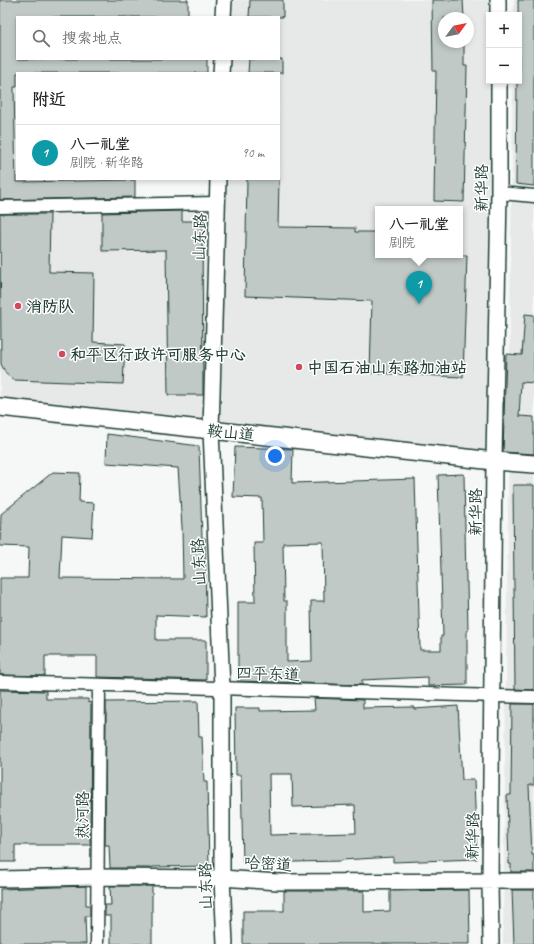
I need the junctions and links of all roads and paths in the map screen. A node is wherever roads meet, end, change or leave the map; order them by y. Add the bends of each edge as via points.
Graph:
1 (224, 0) edge
2 (498, 0) edge
3 (498, 12) edge
4 (223, 16) edge
5 (222, 60) edge
6 (221, 72) edge
7 (498, 84) edge
8 (218, 180) edge
9 (499, 193) junction
10 (534, 196) edge
11 (218, 204) junction
12 (0, 207) edge
13 (0, 407) edge
14 (211, 430) junction
15 (494, 461) junction
16 (534, 464) edge
17 (0, 682) edge
18 (99, 685) junction
19 (222, 688) junction
20 (492, 696) junction
21 (534, 697) edge
22 (97, 877) junction
23 (222, 878) junction
24 (0, 879) edge
25 (534, 881) edge
26 (490, 882) junction
27 (97, 944) edge
28 (225, 944) edge
29 (491, 944) edge

1 - 4 street
2 - 3 street
5 - 6 street
7 - 9 street, 新华路
8 - 11 street, 山东路
9 - 10 street
9 - 15 street, 新华路
11 - 12 street
11 - 14 street, 山东路
13 - 14 main road, 鞍山道
14 - 15 main road, 鞍山道
14 - 19 street, 山东路
15 - 16 main road, 鞍山道
15 - 20 street, 新华路
17 - 18 street, 四平东道
18 - 19 street, 四平东道
18 - 22 street, 热河路
19 - 20 street, 四平东道
19 - 23 street, 山东路
20 - 21 street, 四平东道
20 - 26 street, 新华路
22 - 23 street, 哈密道
22 - 24 street, 哈密道
22 - 27 street, 热河路
23 - 26 street, 哈密道 via 278,882
23 - 28 street, 山东路
25 - 26 street, 哈密道
26 - 29 street, 新华路

